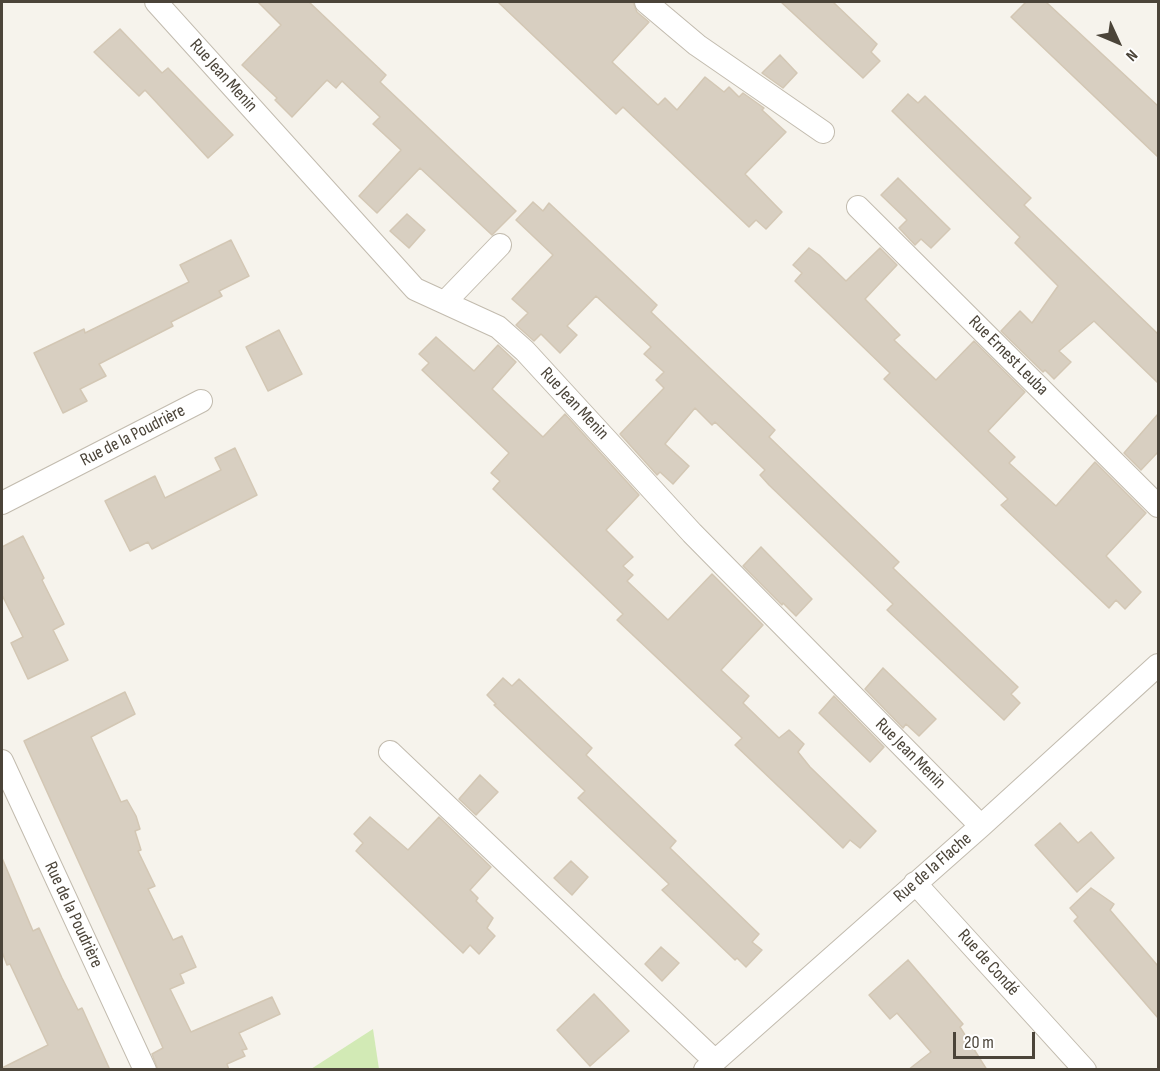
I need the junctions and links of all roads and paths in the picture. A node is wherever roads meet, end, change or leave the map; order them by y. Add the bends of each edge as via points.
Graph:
1 (156, 2) edge
2 (646, 2) edge
3 (823, 132) dead end
4 (858, 207) dead end
5 (500, 245) dead end
6 (446, 302) junction
7 (201, 401) dead end
8 (2, 503) edge
9 (1158, 506) edge
10 (1158, 665) edge
11 (390, 752) dead end
12 (2, 761) edge
13 (981, 826) junction
14 (915, 883) junction
15 (710, 1065) edge
16 (145, 1070) edge
17 (1085, 1070) edge

1 - 6 street, Rue Jean Menin via 415,289
2 - 3 street via 698,45
4 - 9 street, Rue Ernest Leuba
5 - 6 street
6 - 13 street, Rue Jean Menin via 498,327 525,351 692,533
7 - 8 street, Rue de la Poudrière
10 - 13 street, Rue de la Flache
11 - 15 street
12 - 16 street, Rue de la Poudrière
13 - 14 street, Rue de la Flache
14 - 15 street, Rue de la Flache
14 - 17 street, Rue de Condé

